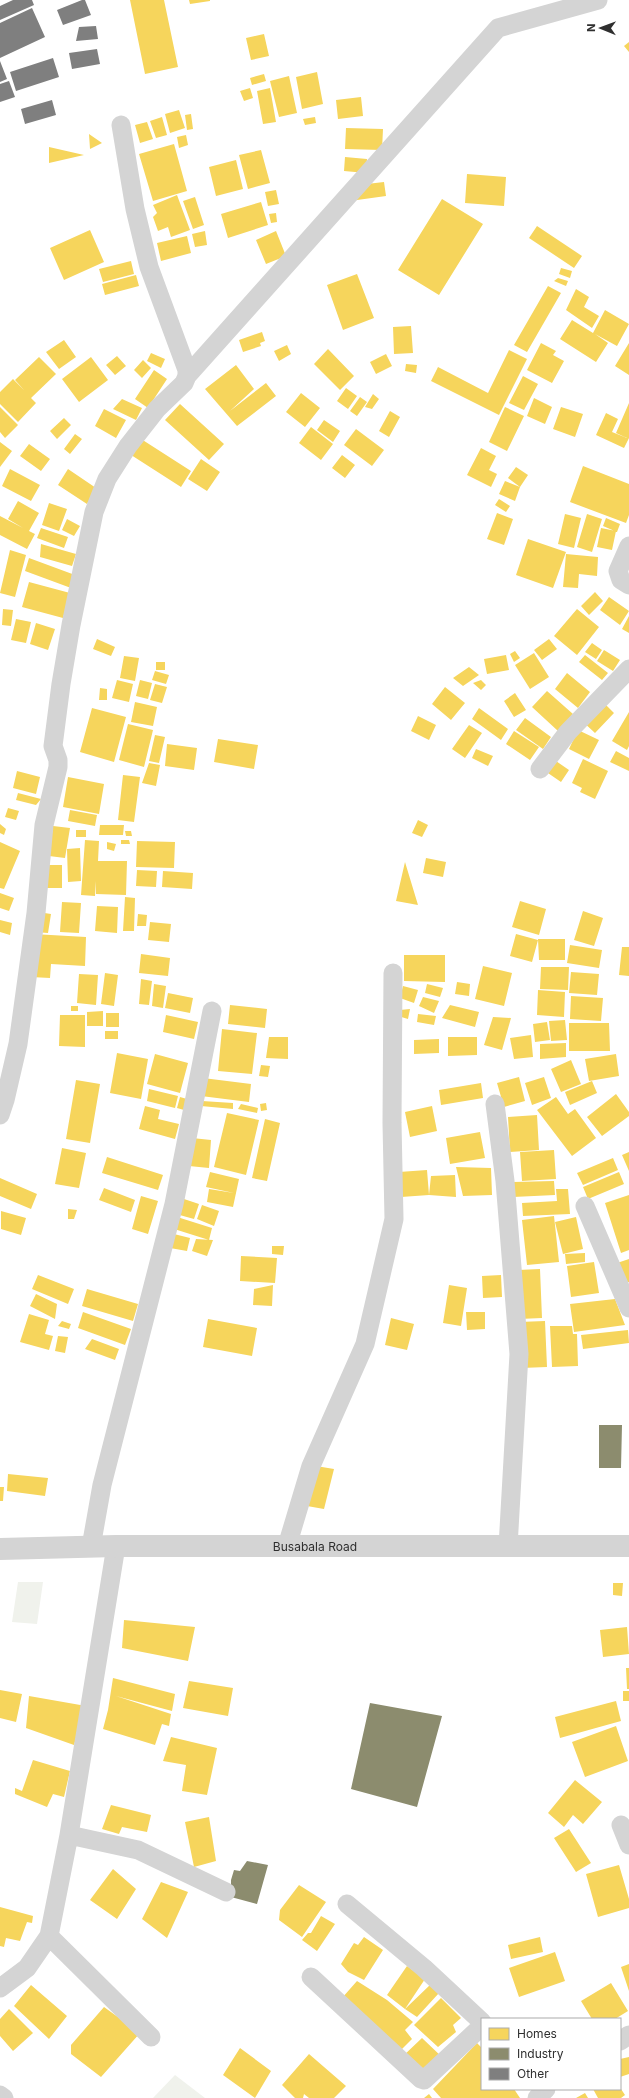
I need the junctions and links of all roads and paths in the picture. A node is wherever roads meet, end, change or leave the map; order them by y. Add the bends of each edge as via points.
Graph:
1 (598, 0) edge
2 (121, 124) dead end
3 (187, 376) junction
4 (629, 546) edge
5 (629, 585) edge
6 (629, 669) edge
7 (540, 769) dead end
8 (393, 973) dead end
9 (212, 1011) dead end
10 (495, 1104) dead end
11 (0, 1115) edge
12 (585, 1206) dead end
13 (629, 1308) edge
14 (116, 1546) junction
15 (287, 1546) junction
16 (508, 1546) junction
17 (629, 1546) edge
18 (91, 1547) junction
19 (0, 1549) edge
20 (621, 1825) dead end
21 (69, 1836) junction
22 (629, 1846) edge
23 (226, 1892) dead end
24 (347, 1904) dead end
25 (49, 1936) junction
26 (311, 1977) dead end
27 (0, 1988) edge
28 (481, 2021) edge
29 (481, 2027) edge
30 (150, 2037) dead end
31 (0, 2095) edge
32 (4, 2098) edge

1 - 3 street via 498,28
2 - 3 street via 135,209 149,267
3 - 11 street via 184,383 157,408 128,446 107,479 94,512 61,684 53,746 58,767 44,825 36,913 18,1044
4 - 5 street via 618,571 621,580
6 - 7 street via 568,732
8 - 15 street via 394,1219 365,1344 311,1466
9 - 18 street via 174,1204 102,1485
10 - 16 street via 505,1181 519,1354
12 - 13 street
14 - 15 street, Busabala Road
14 - 18 street, Busabala Road
14 - 21 street
15 - 16 street, Busabala Road
16 - 17 street, Busabala Road
18 - 19 street, Busabala Road
20 - 22 street
21 - 23 street via 138,1850
21 - 25 street
24 - 28 street via 424,1968
25 - 27 street via 27,1968
25 - 30 street
26 - 29 street via 424,2080
31 - 32 street

